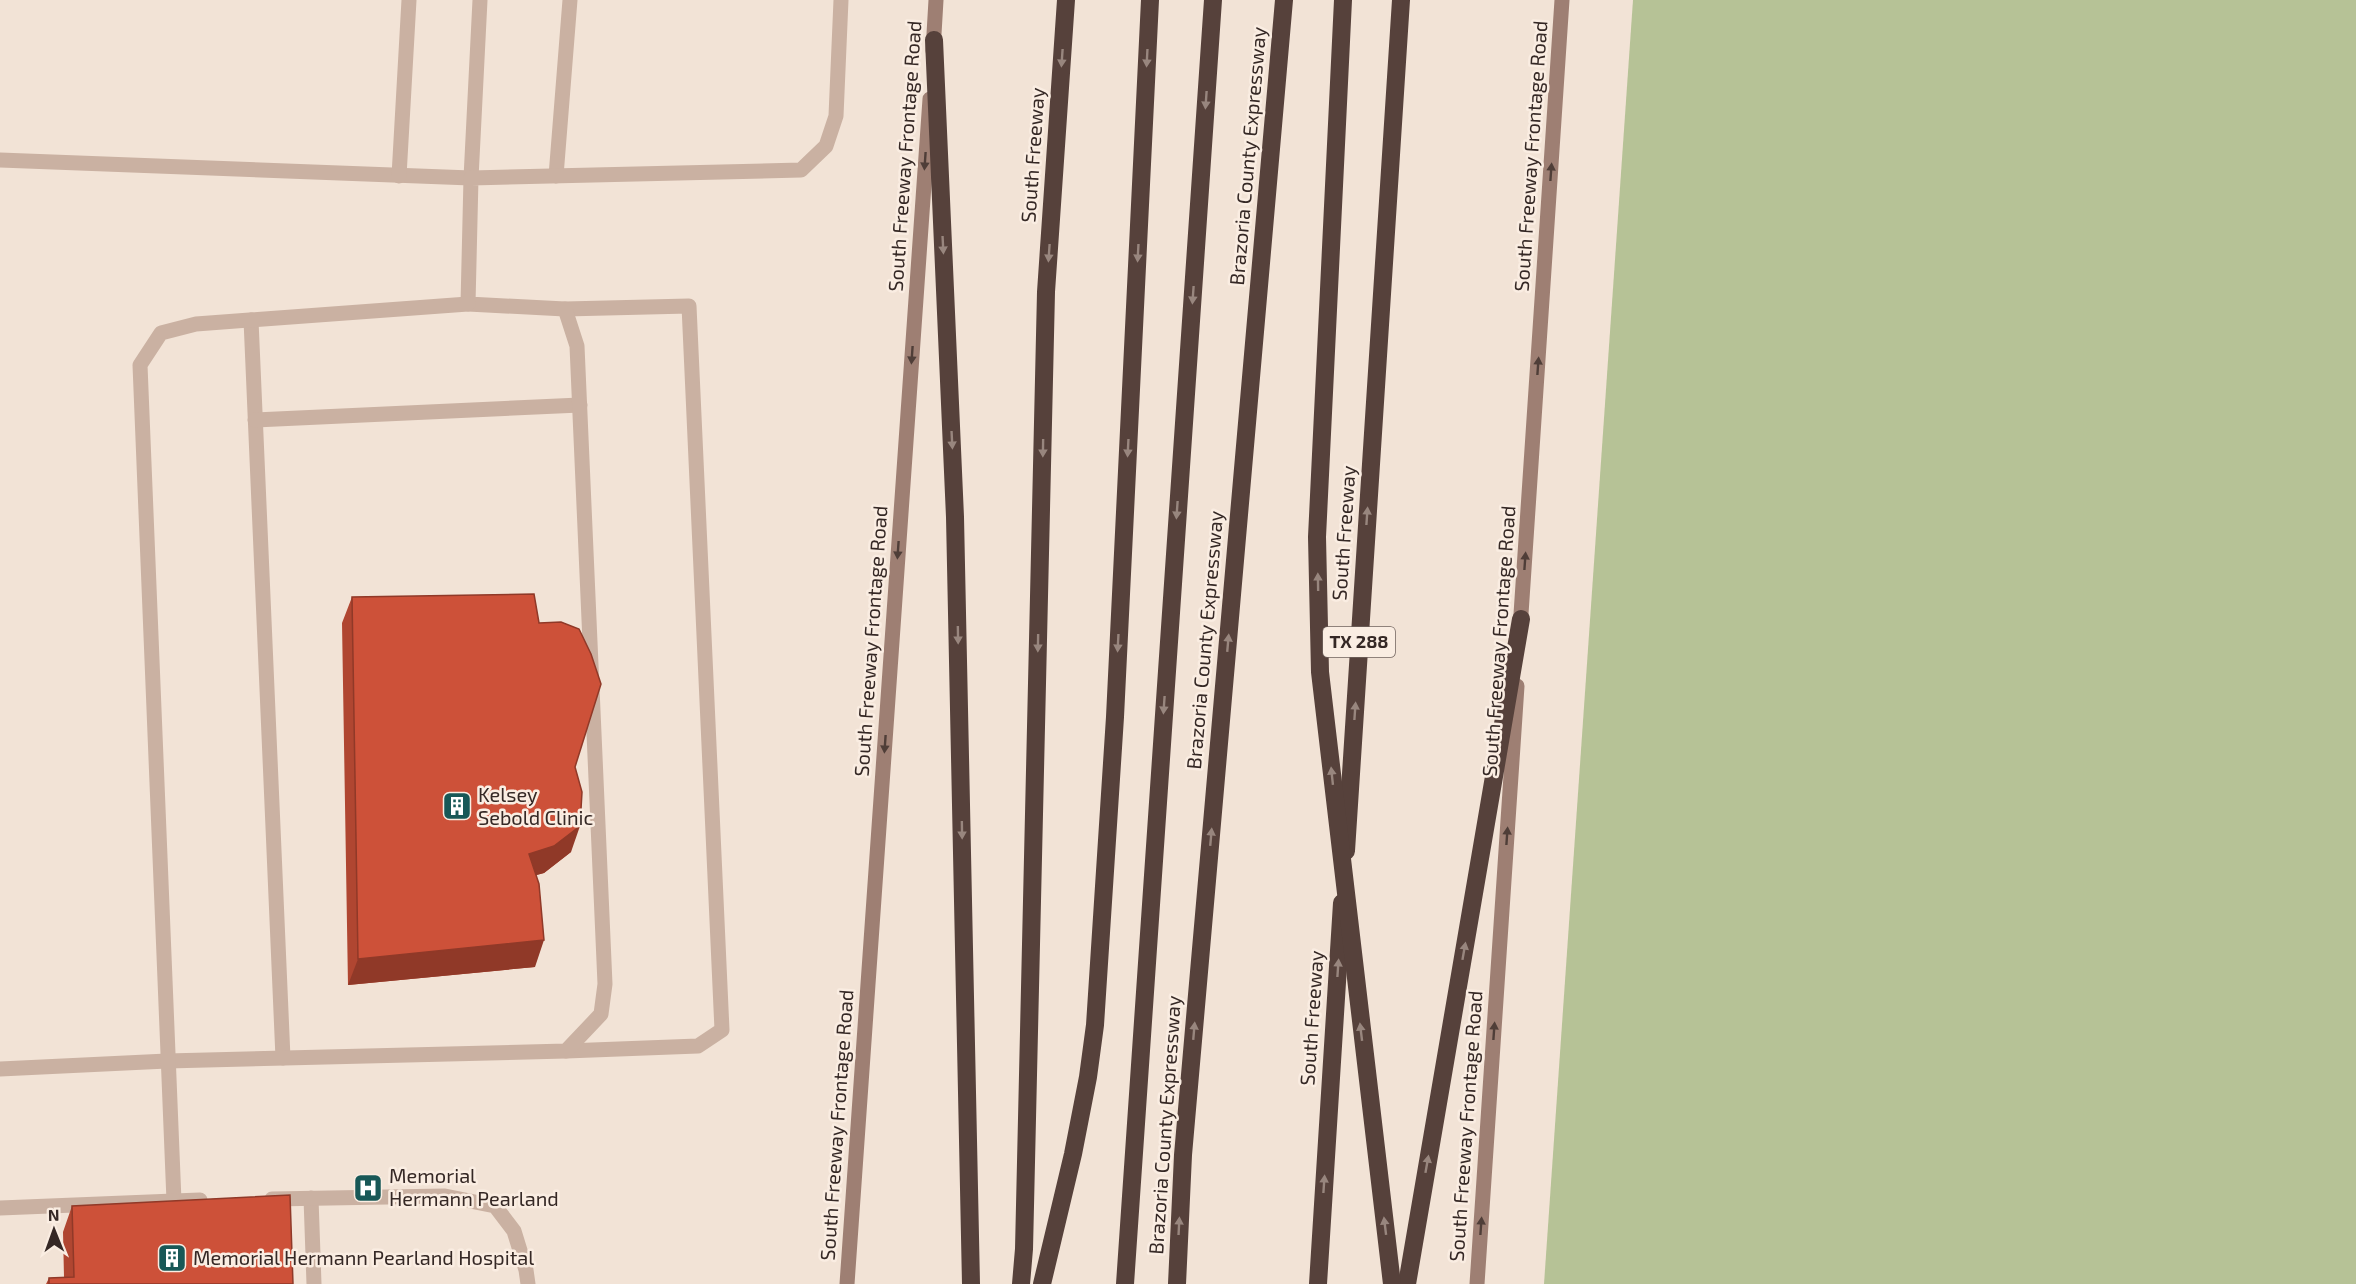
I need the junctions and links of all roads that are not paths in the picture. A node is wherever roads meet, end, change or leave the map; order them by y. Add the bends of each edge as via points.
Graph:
1 (409, 0) edge
2 (480, 0) edge
3 (570, 0) edge
4 (841, 0) edge
5 (936, 0) edge
6 (1066, 0) edge
7 (1150, 0) edge
8 (1213, 0) edge
9 (1284, 0) edge
10 (1344, 0) edge
11 (1401, 0) edge
12 (1562, 0) edge
13 (934, 40) junction
14 (0, 160) edge
15 (399, 176) junction
16 (556, 176) junction
17 (471, 178) junction
18 (468, 304) junction
19 (565, 309) junction
20 (251, 320) junction
21 (580, 405) junction
22 (255, 420) junction
23 (1521, 619) junction
24 (1344, 880) junction
25 (566, 1051) junction
26 (283, 1059) junction
27 (167, 1061) junction
28 (0, 1069) edge
29 (311, 1198) junction
30 (254, 1199) edge
31 (219, 1200) edge
32 (174, 1201) junction
33 (0, 1208) edge
34 (314, 1284) edge
35 (528, 1284) edge
36 (847, 1284) edge
37 (971, 1284) edge
38 (1021, 1284) edge
39 (1042, 1284) edge
40 (1125, 1284) edge
41 (1177, 1284) edge
42 (1318, 1284) edge
43 (1392, 1284) edge
44 (1407, 1284) edge
45 (1477, 1284) edge

1 - 15 lane
2 - 17 lane
3 - 16 lane
4 - 16 lane via 836,116 826,146 801,170
5 - 13 main road, South Freeway Frontage Road
6 -> 38 highway, South Freeway via 1046,292
7 -> 39 highway via 1115,717 1095,1025 1073,1154
8 -> 40 highway, Brazoria County Expressway
41 -> 9 highway, Brazoria County Expressway via 1183,1155
24 -> 10 highway, bridge via 1320,672 1317,537
24 -> 11 highway, South Freeway / TX 288
23 -> 12 main road, South Freeway Frontage Road
13 -> 36 main road, South Freeway Frontage Road
13 -> 37 highway via 955,517
14 - 15 lane
15 - 17 lane
16 - 17 lane
17 - 18 lane
18 - 19 lane
18 - 20 lane
19 - 21 lane via 577,346
19 - 25 lane via 689,306 722,1030 698,1046
20 - 22 lane
20 - 27 lane via 196,324 161,333 140,365
21 - 22 lane
21 - 25 lane via 605,984 601,1014
22 - 26 lane
44 -> 23 highway
45 -> 23 main road, South Freeway Frontage Road
42 -> 24 highway, South Freeway / TX 288
43 -> 24 highway, bridge
25 - 26 lane
26 - 27 lane
27 - 28 lane
27 - 32 lane
29 - 30 lane
29 - 34 lane
29 - 35 lane via 445,1196 495,1206 514,1231
31 - 32 lane
32 - 33 lane

